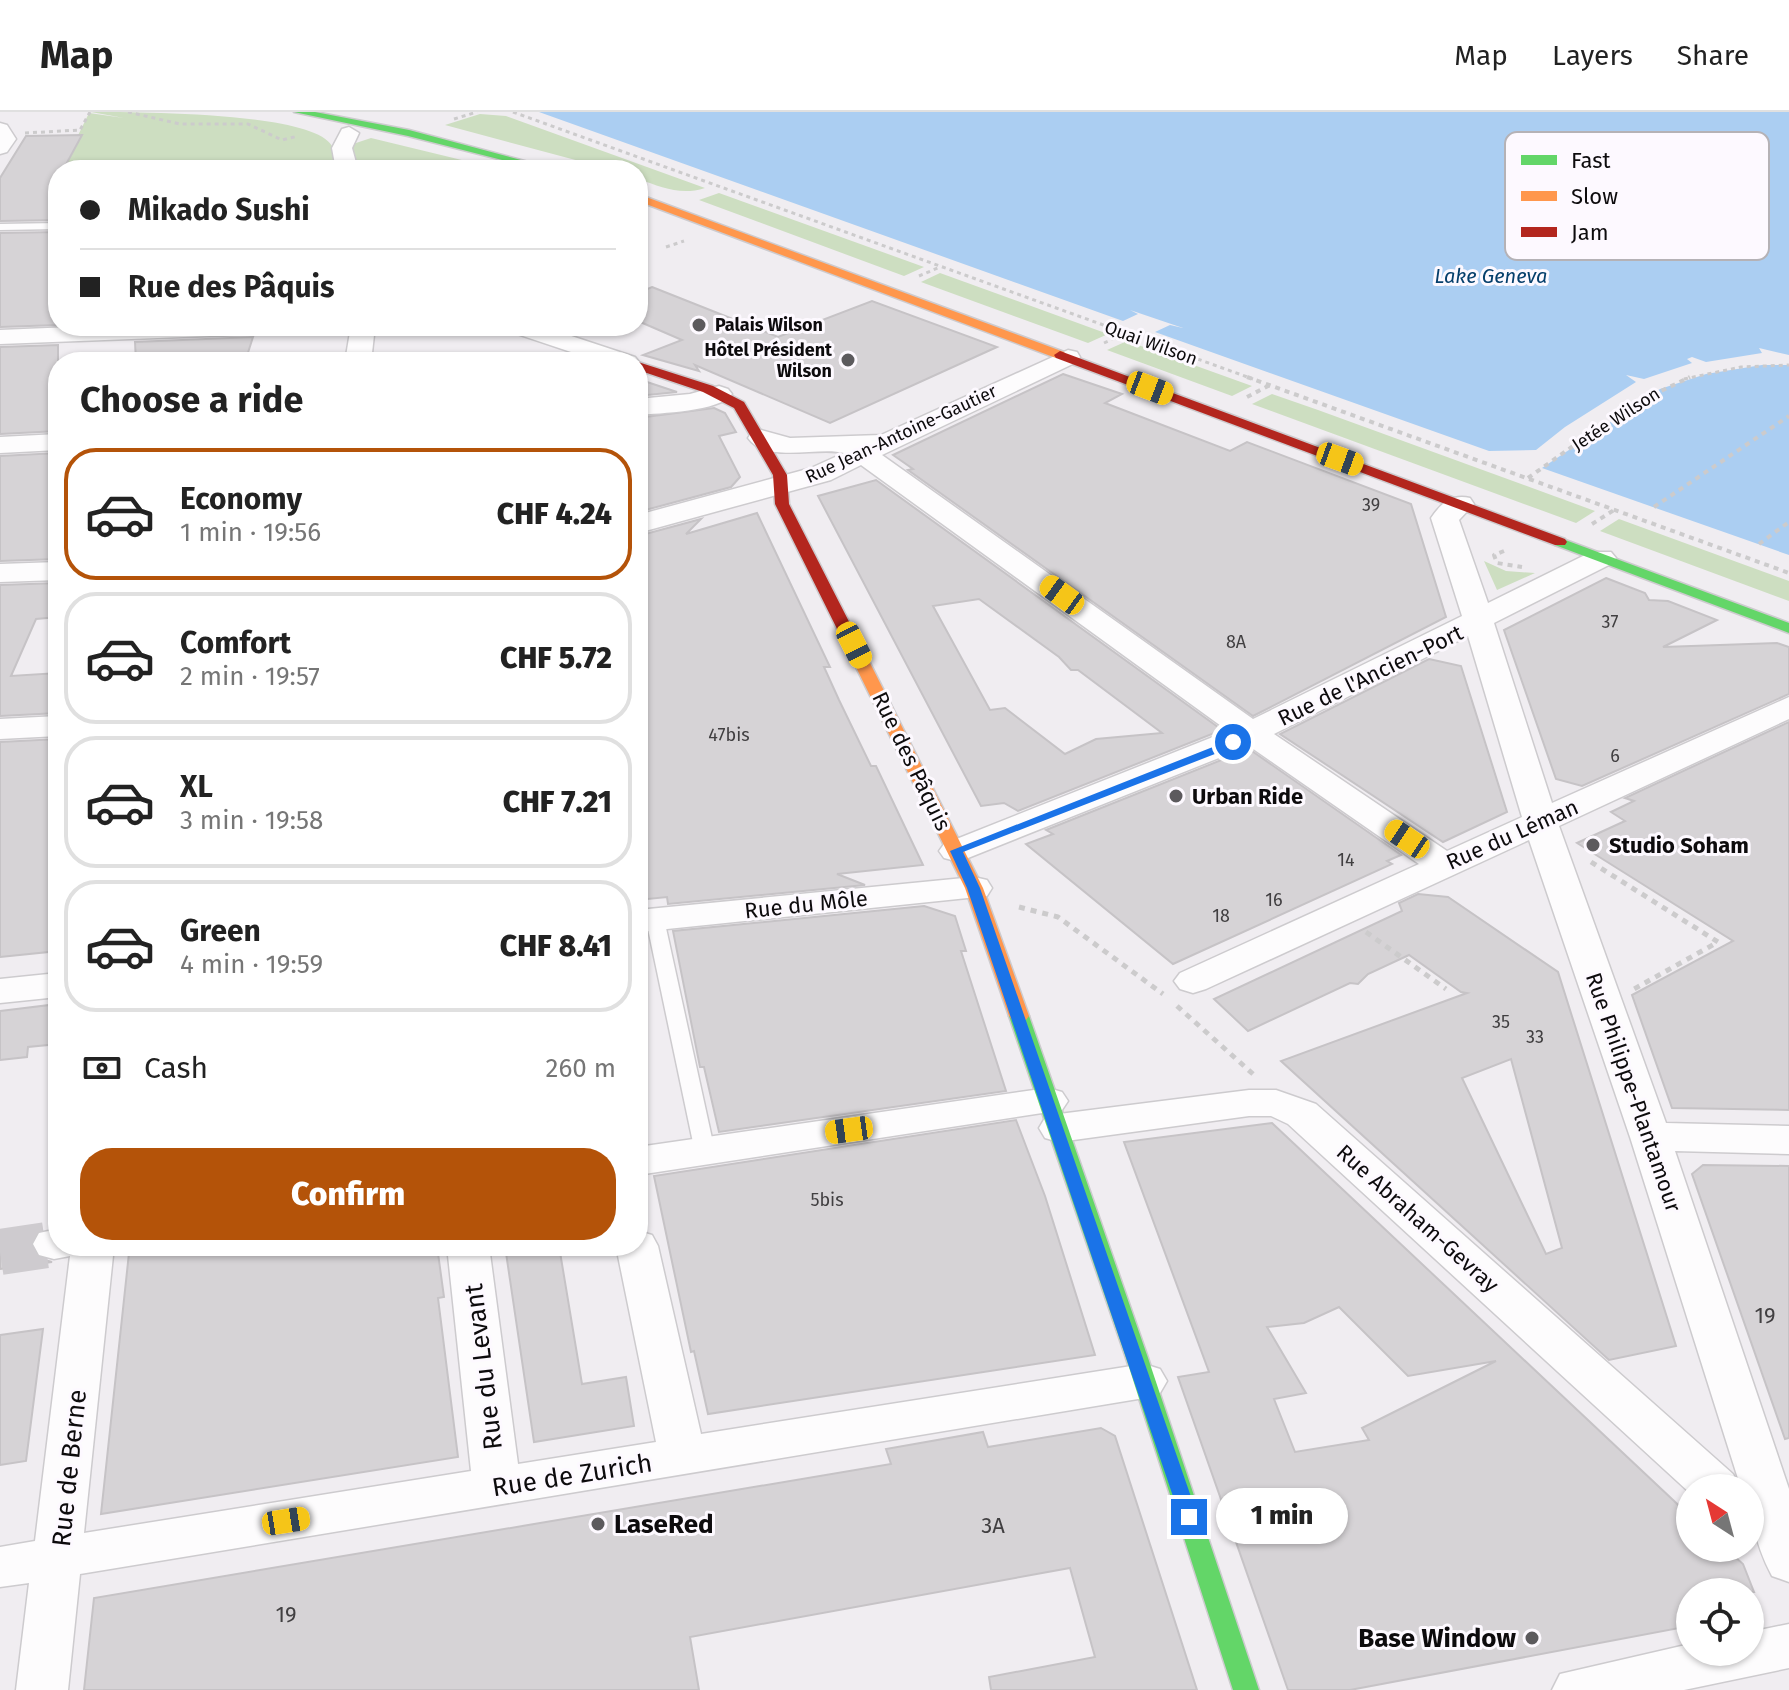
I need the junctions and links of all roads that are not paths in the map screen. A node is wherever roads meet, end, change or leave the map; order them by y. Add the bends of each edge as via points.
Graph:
1 (299, 112) edge
2 (352, 128) junction
3 (345, 160) edge
4 (505, 160) edge
5 (648, 201) edge
6 (48, 226) edge
7 (0, 227) edge
8 (48, 335) edge
9 (547, 336) edge
10 (0, 337) edge
11 (596, 352) edge
12 (1068, 357) junction
13 (648, 369) edge
14 (719, 394) junction
15 (648, 406) edge
16 (761, 438) junction
17 (48, 443) edge
18 (0, 445) edge
19 (856, 448) junction
20 (780, 485) junction
21 (1460, 504) junction
22 (648, 521) edge
23 (1601, 558) junction
24 (48, 571) edge
25 (0, 573) edge
26 (1478, 621) junction
27 (1789, 628) edge
28 (1789, 707) edge
29 (48, 727) edge
30 (0, 729) edge
31 (1251, 733) junction
32 (1540, 821) junction
33 (956, 851) junction
34 (1444, 865) junction
35 (974, 888) junction
36 (648, 920) edge
37 (648, 928) edge
38 (48, 986) edge
39 (1178, 988) road end
40 (0, 991) edge
41 (1053, 1115) junction
42 (1650, 1137) junction
43 (1789, 1140) edge
44 (705, 1152) junction
45 (648, 1160) edge
46 (69, 1256) edge
47 (469, 1256) edge
48 (639, 1256) edge
49 (1144, 1381) junction
50 (683, 1457) junction
51 (1701, 1474) edge
52 (1751, 1474) edge
53 (497, 1487) junction
54 (1764, 1513) edge
55 (59, 1558) junction
56 (1789, 1562) edge
57 (0, 1567) edge
58 (1789, 1646) edge
59 (42, 1690) edge
60 (1246, 1690) edge
61 (1578, 1690) edge

1 - 2 main road
2 - 3 street via 342,148
2 - 4 main road
5 - 12 main road, Quai Wilson
6 - 7 lane
8 - 10 street
9 - 11 street
12 - 19 street, Rue Jean-Antoine-Gautier via 894,439
12 - 21 main road, Quai Wilson
13 - 14 main road, Rue des Pâquis
14 - 15 street
14 - 16 main road, Rue des Pâquis via 746,412
16 - 19 street via 789,446
16 - 20 main road, Rue des Pâquis
17 - 18 street
19 - 20 street, Rue Jean-Antoine-Gautier via 821,474
19 - 31 street
20 - 22 street, Rue Jean-Antoine-Gautier
20 - 33 main road, Rue des Pâquis via 782,504
21 - 23 main road, Quai Wilson
21 - 26 street, Rue Philippe-Plantamour via 1445,518
23 - 26 street, Rue de l'Ancien-Port
23 - 27 main road, Quai Wilson
24 - 25 street
26 - 31 street, Rue de l'Ancien-Port
26 - 32 street, Rue Philippe-Plantamour
28 - 32 street, Rue du Léman
29 - 30 street
31 - 33 street, Rue de l'Ancien-Port
31 - 34 street
32 - 34 street, Rue du Léman
32 - 42 street, Rue Philippe-Plantamour
33 - 35 main road, Rue des Pâquis
34 - 39 street, Rue du Léman
35 - 36 street, Rue du Môle
35 - 41 main road, Rue des Pâquis
37 - 44 lane
38 - 40 street
41 - 44 street, Rue Abraham-Gevray
41 - 49 main road, Rue des Pâquis
41 - 51 street, Rue Abraham-Gevray via 1249,1103 1276,1103 1302,1114
42 - 43 street
42 - 52 street, Rue Philippe-Plantamour
44 - 45 street, Rue Abraham-Gevray
46 - 55 street, Rue de Berne
47 - 53 street, Rue du Levant
48 - 50 street
49 - 50 street, Rue de Zurich
49 - 60 main road, Rue des Pâquis
50 - 53 street, Rue de Zurich
53 - 55 street, Rue de Zurich
54 - 56 street, Rue Philippe-Plantamour
55 - 57 street, Rue de Zurich
55 - 59 street, Rue de Berne
58 - 61 street

